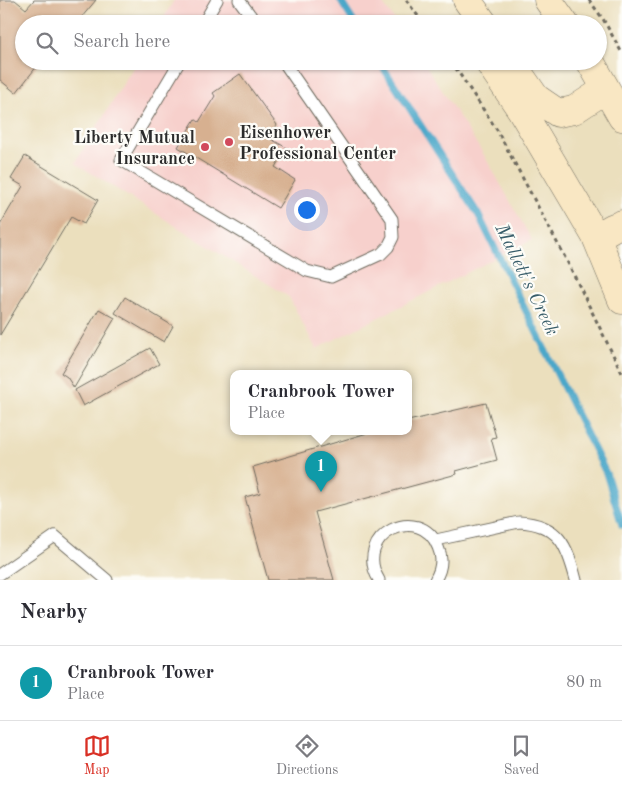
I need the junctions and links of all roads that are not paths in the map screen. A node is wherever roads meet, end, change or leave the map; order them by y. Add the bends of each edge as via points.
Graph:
1 (217, 0) edge
2 (239, 0) edge
3 (447, 0) edge
4 (467, 0) edge
5 (548, 0) edge
6 (208, 15) edge
7 (250, 15) edge
8 (457, 15) edge
9 (478, 15) edge
10 (559, 15) edge
11 (175, 70) edge
12 (289, 70) edge
13 (494, 70) edge
14 (516, 70) edge
15 (595, 70) edge
16 (606, 89) junction
17 (622, 117) edge
18 (622, 224) edge
19 (596, 238) junction
20 (622, 300) edge
21 (436, 540) junction
22 (0, 574) edge
23 (107, 580) edge
24 (379, 580) edge
25 (435, 580) edge
26 (576, 580) edge

1 - 6 lane
2 - 7 lane
3 - 8 main road
4 - 9 main road
5 - 10 main road
11 - 12 lane via 121,160 307,271 331,277 381,254 393,237 392,219
13 - 19 main road
14 - 16 main road via 536,98 558,113 574,110
15 - 16 main road
16 - 17 main road
18 - 19 main road
19 - 20 main road
21 - 24 lane via 414,526 400,526 388,531 378,540 373,553 373,566
21 - 25 lane via 441,566
21 - 26 lane via 518,522 531,523 544,527 565,544
22 - 23 lane via 55,536

